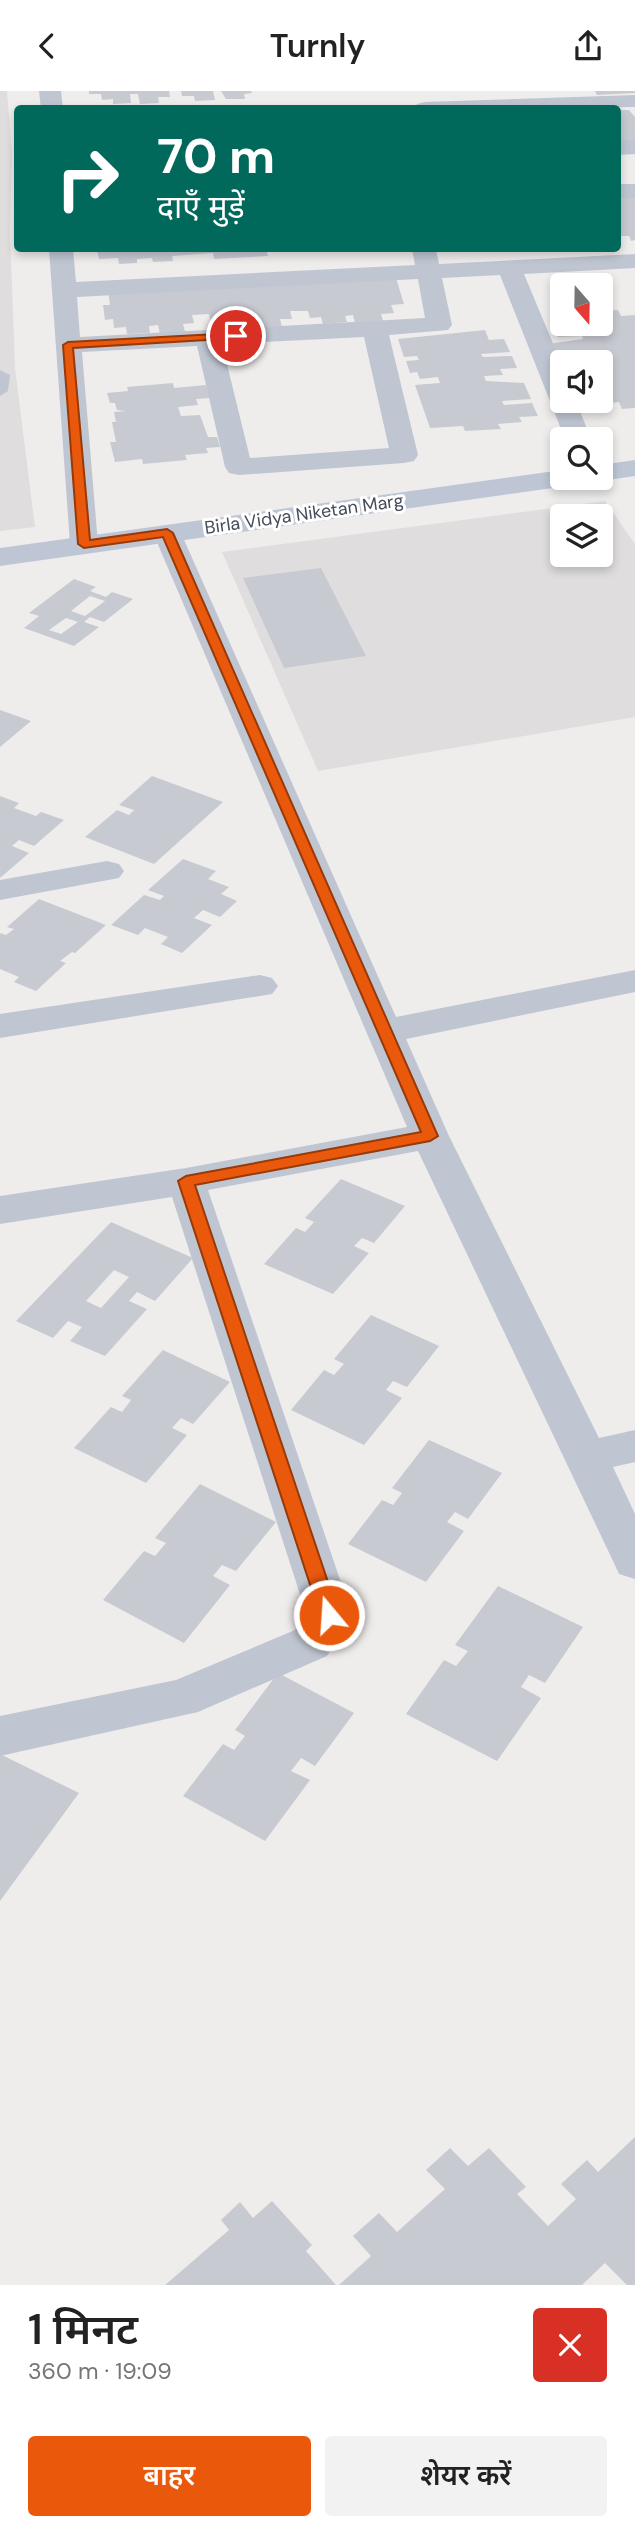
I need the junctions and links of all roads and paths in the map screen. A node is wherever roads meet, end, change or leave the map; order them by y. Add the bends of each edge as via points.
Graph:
1 (635, 101) edge
2 (540, 105) edge
3 (61, 252) edge
4 (546, 256) edge
5 (428, 259) edge
6 (635, 261) edge
7 (509, 266) junction
8 (63, 290) junction
9 (375, 328) junction
10 (208, 337) junction
11 (68, 345) junction
12 (550, 369) edge
13 (0, 375) edge
14 (0, 391) edge
15 (635, 468) edge
16 (613, 471) edge
17 (550, 480) edge
18 (167, 533) junction
19 (84, 544) junction
20 (0, 557) edge
21 (107, 871) dead end
22 (0, 890) edge
23 (635, 981) edge
24 (260, 986) dead end
25 (0, 1026) edge
26 (385, 1031) junction
27 (430, 1136) junction
28 (186, 1181) junction
29 (0, 1210) edge
30 (635, 1446) edge
31 (587, 1457) junction
32 (635, 1561) edge
33 (0, 1736) edge

1 - 2 street
3 - 8 street
4 - 6 street
4 - 7 street
5 - 7 street
5 - 8 street
5 - 9 street via 439,325
7 - 12 street
8 - 11 street
9 - 10 street
9 - 10 street via 404,455 239,467
10 - 11 street
11 - 19 street
13 - 14 lane
15 - 16 street
17 - 18 street, Birla Vidya Niketan Marg
18 - 19 street, Birla Vidya Niketan Marg
18 - 26 street
19 - 20 street, Birla Vidya Niketan Marg
21 - 22 street
23 - 26 street
24 - 25 street
26 - 27 street
27 - 28 street
27 - 31 street
28 - 29 street
28 - 33 street via 329,1615 311,1643 182,1698
30 - 31 street
31 - 32 street

